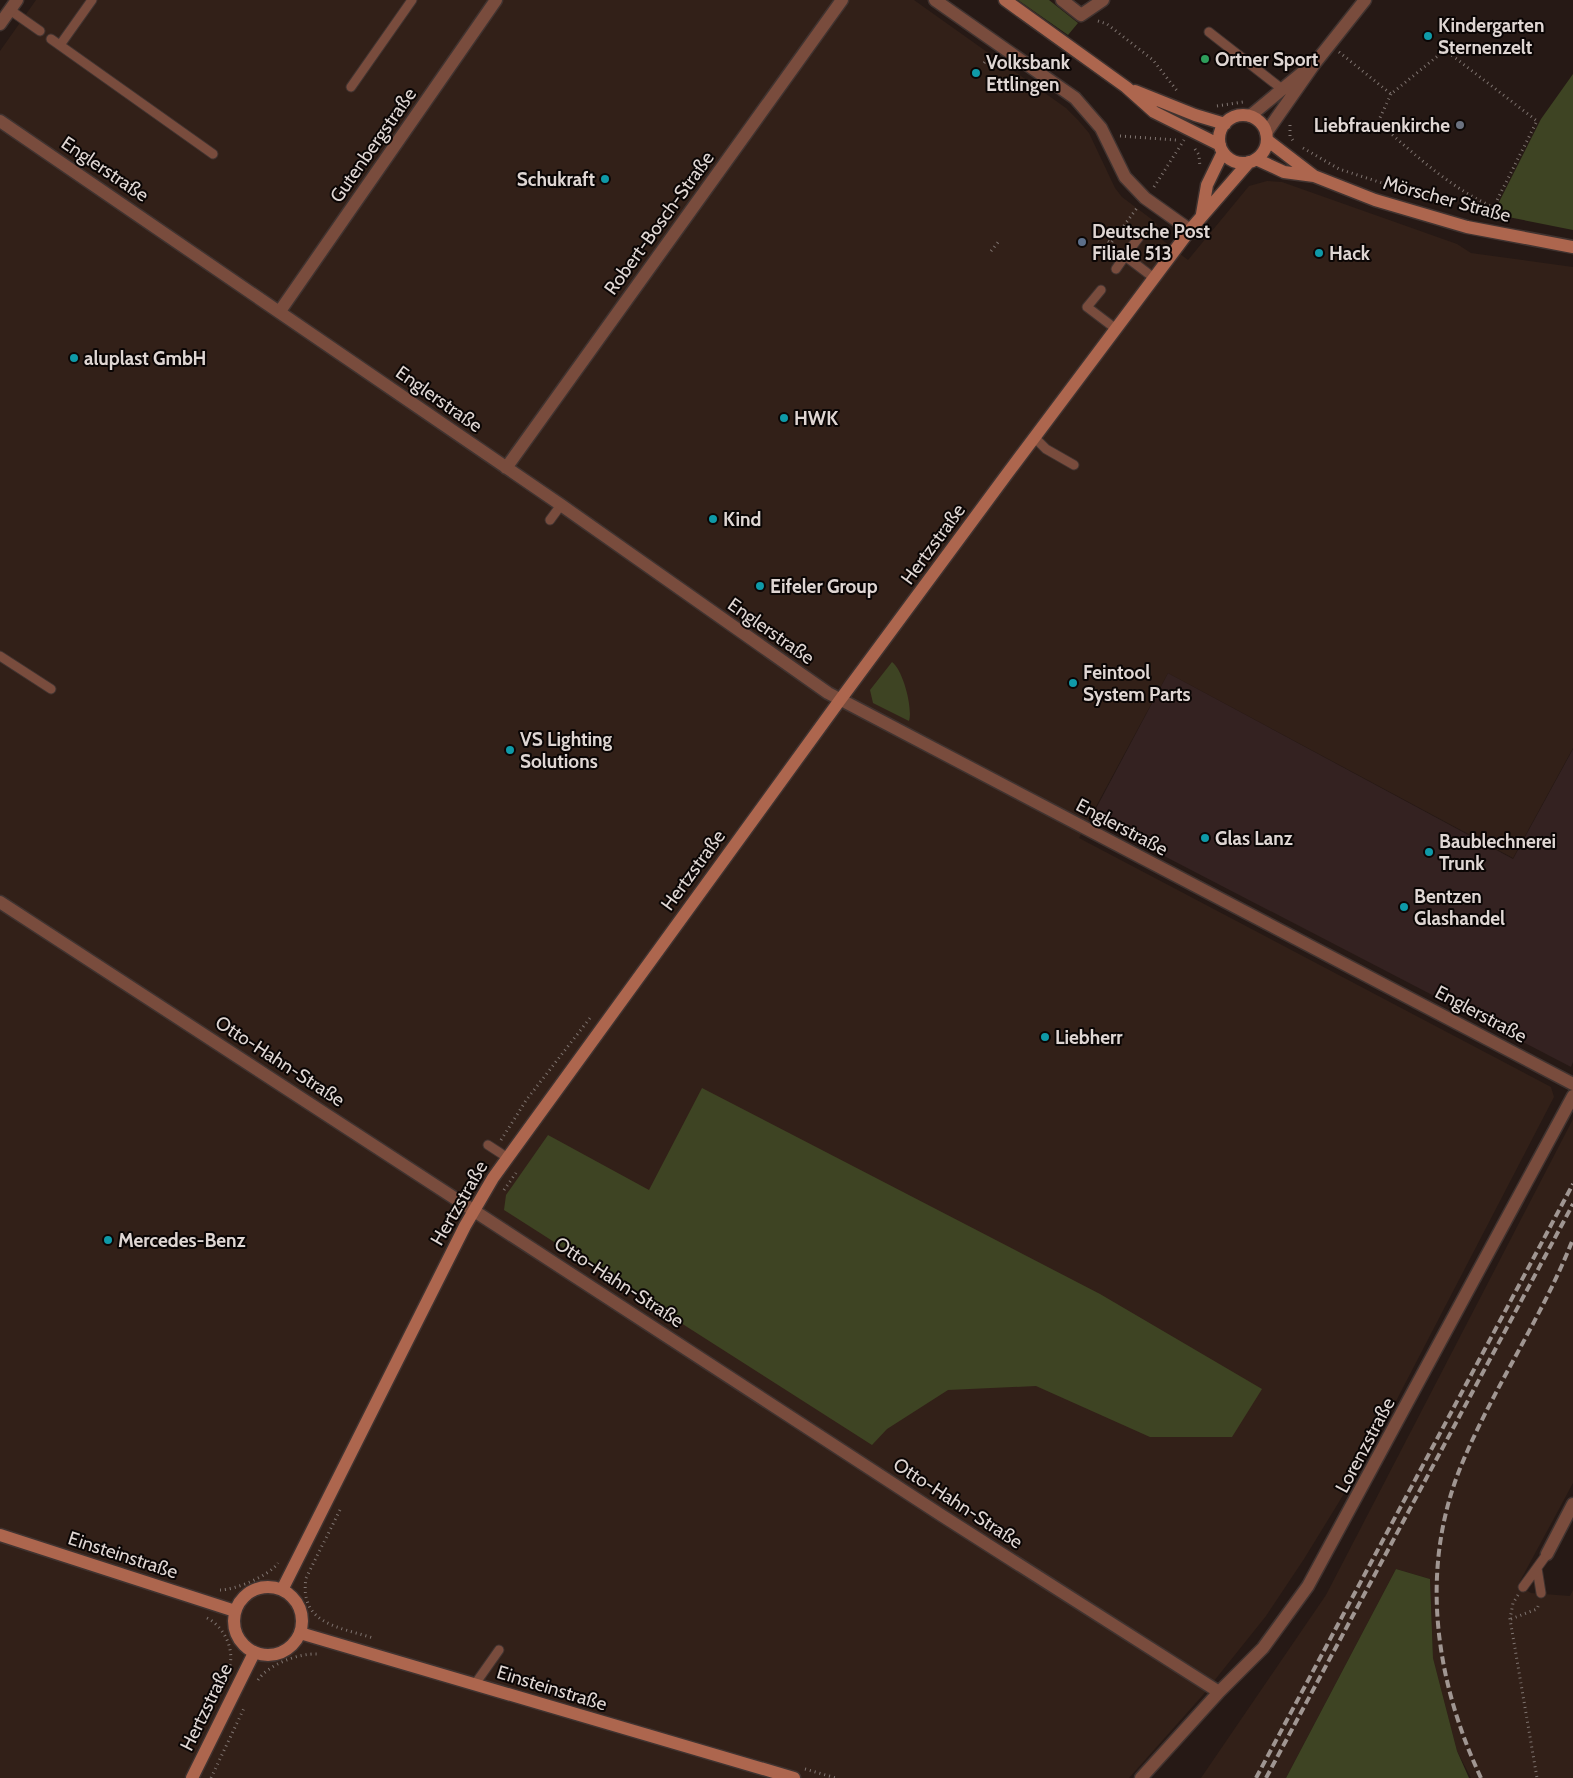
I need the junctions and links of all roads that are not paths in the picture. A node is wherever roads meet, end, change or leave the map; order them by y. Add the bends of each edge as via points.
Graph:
1 (92, 0) edge
2 (412, 0) edge
3 (496, 0) edge
4 (842, 0) edge
5 (935, 0) edge
6 (1005, 0) edge
7 (1062, 0) edge
8 (1103, 0) edge
9 (1365, 0) edge
10 (14, 5) edge
11 (0, 24) edge
12 (40, 31) dead end
13 (1209, 32) dead end
14 (51, 39) dead end
15 (60, 45) junction
16 (1315, 63) junction
17 (351, 87) dead end
18 (1126, 87) junction
19 (1282, 89) junction
20 (1250, 116) junction
21 (0, 121) edge
22 (1225, 124) junction
23 (1266, 136) junction
24 (1222, 149) junction
25 (213, 154) dead end
26 (1253, 160) junction
27 (1314, 176) junction
28 (1202, 214) junction
29 (1190, 230) junction
30 (1142, 233) dead end
31 (1573, 247) edge
32 (1125, 256) junction
33 (1116, 269) dead end
34 (1154, 278) junction
35 (1100, 290) dead end
36 (280, 311) junction
37 (1116, 329) junction
38 (1034, 438) junction
39 (1074, 465) dead end
40 (506, 468) junction
41 (561, 505) junction
42 (550, 520) dead end
43 (0, 656) edge
44 (50, 689) dead end
45 (840, 700) junction
46 (0, 902) edge
47 (1573, 1084) edge
48 (1573, 1096) edge
49 (488, 1145) dead end
50 (508, 1158) junction
51 (474, 1210) junction
52 (1573, 1504) edge
53 (0, 1535) edge
54 (1547, 1554) joint
55 (1537, 1568) junction
56 (1523, 1587) road end
57 (282, 1590) junction
58 (1542, 1593) road end
59 (235, 1611) junction
60 (300, 1633) junction
61 (499, 1650) dead end
62 (254, 1652) junction
63 (475, 1684) junction
64 (1219, 1692) junction
65 (192, 1778) edge
66 (794, 1778) edge
67 (1141, 1778) edge

1 - 15 lane
2 - 17 lane
3 - 36 street, Gutenbergstraße
4 - 40 street, Robert-Bosch-Straße
5 - 29 street via 1075,98 1101,128 1125,177 1145,198
6 - 18 street
7 - 8 street via 1081,15
9 - 16 street
10 - 11 street
10 - 12 lane
13 - 19 lane
14 - 15 lane
15 - 25 lane
16 - 19 street
16 - 23 street
18 - 22 street
18 - 24 street via 1154,112
19 - 20 street
20 - 22 street via 1236,116
20 - 23 street via 1262,126
21 - 36 street, Englerstraße
22 - 24 street via 1221,130
23 - 26 street via 1265,147
23 - 27 street, Mörscher Straße
24 - 26 street via 1234,161
24 - 28 street, Hertzstraße via 1207,185
26 - 27 street, Mörscher Straße via 1284,172
26 - 28 street, Hertzstraße
27 - 31 street, Mörscher Straße via 1375,200 1467,227
28 - 29 street, Hertzstraße
29 - 34 street, Hertzstraße
30 - 32 lane
32 - 33 lane
32 - 34 lane
34 - 37 street, Hertzstraße
35 - 37 lane via 1087,307
36 - 40 street, Englerstraße
37 - 38 street, Hertzstraße
38 - 39 lane
38 - 45 street, Hertzstraße
40 - 41 street, Englerstraße
41 - 42 lane
41 - 45 street, Englerstraße
43 - 44 lane
45 - 47 street, Englerstraße
45 - 50 street, Hertzstraße
46 - 51 street, Otto-Hahn-Straße
48 - 64 street, Lorenzstraße via 1308,1586 1263,1648
49 - 50 lane
50 - 51 street, Hertzstraße
51 - 57 street, Hertzstraße
51 - 64 street, Otto-Hahn-Straße
52 - 54 street
53 - 59 street, Einsteinstraße
54 - 55 lane
55 - 56 lane
55 - 58 lane
57 - 59 street via 259,1588 240,1601
57 - 60 street via 301,1613
59 - 62 street via 239,1640
60 - 62 street via 295,1643 281,1652 265,1655
60 - 63 street, Einsteinstraße
61 - 63 lane
62 - 65 street, Hertzstraße
63 - 66 street, Einsteinstraße
64 - 67 street, Lorenzstraße

